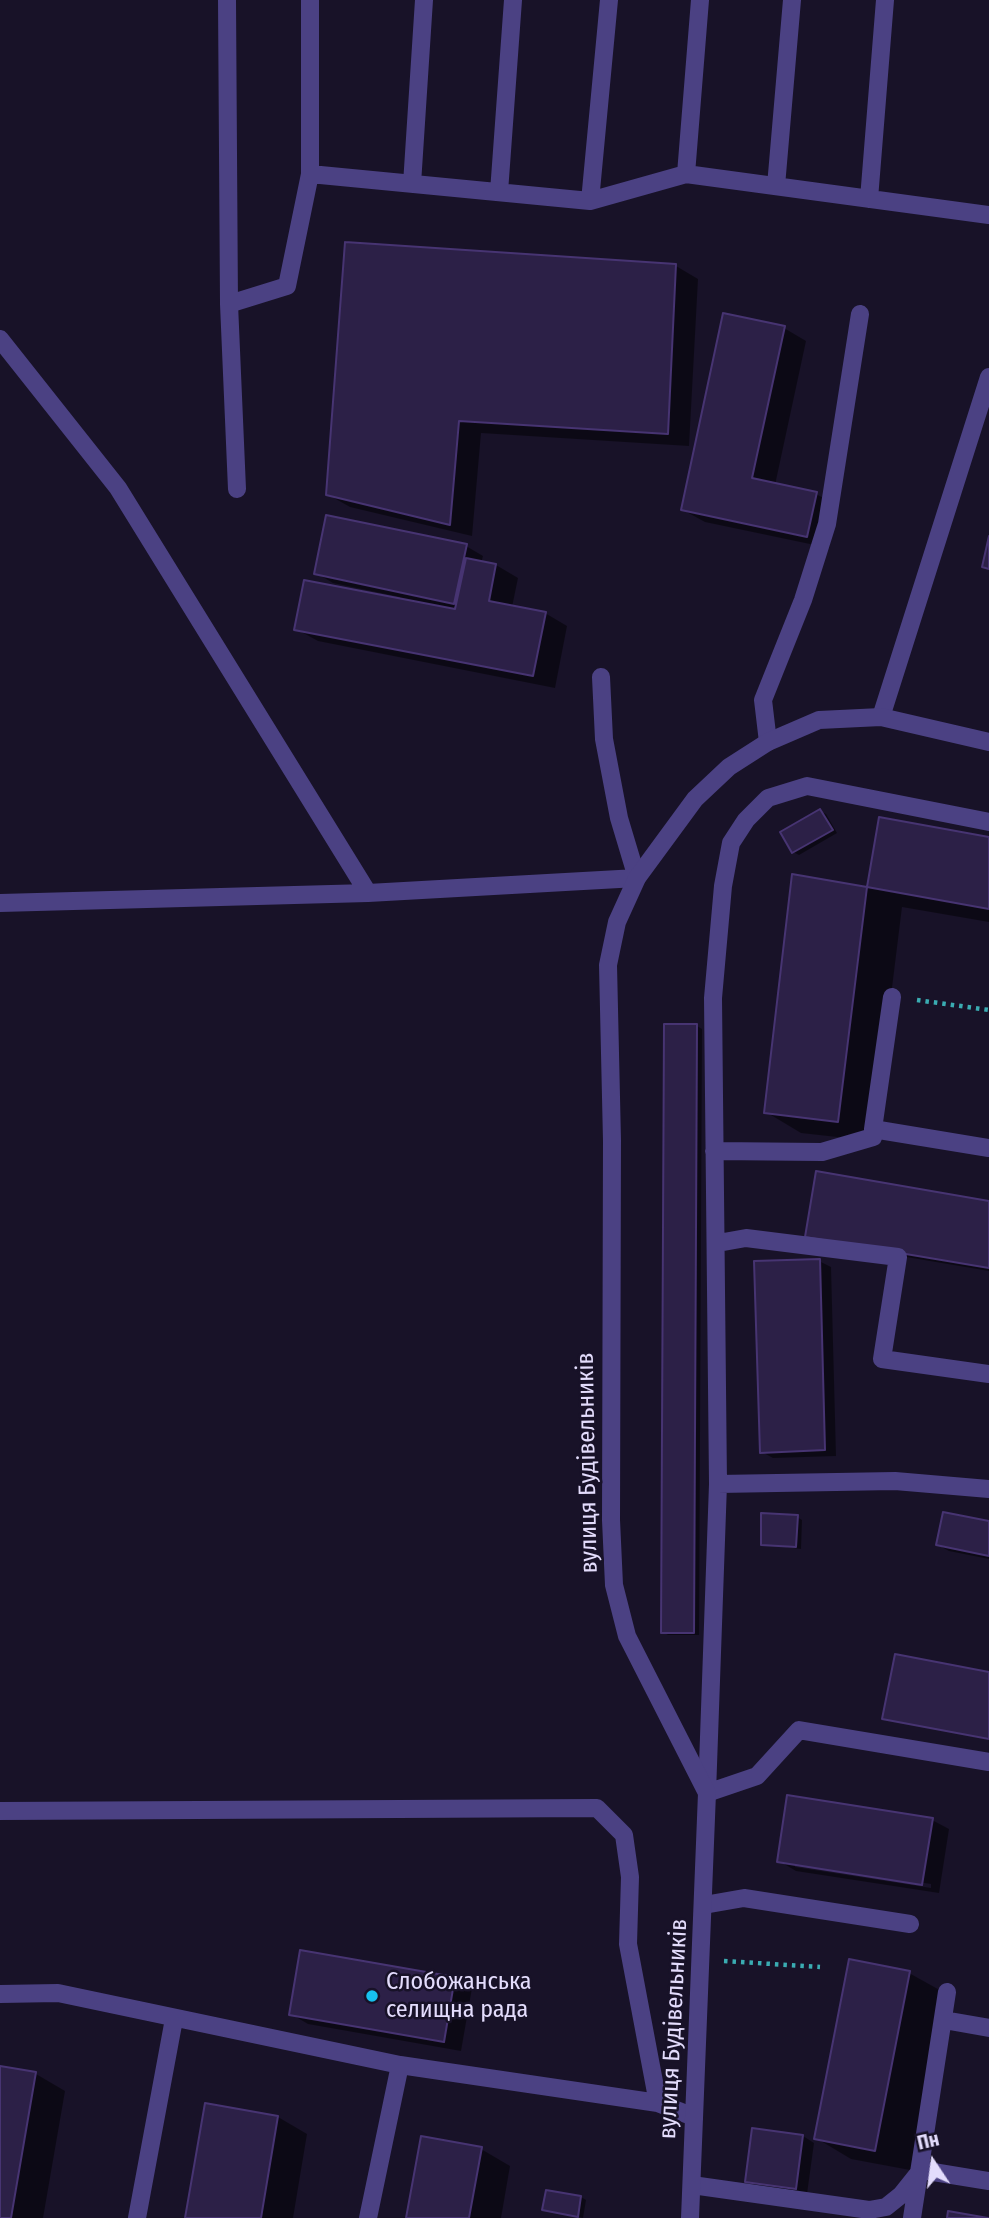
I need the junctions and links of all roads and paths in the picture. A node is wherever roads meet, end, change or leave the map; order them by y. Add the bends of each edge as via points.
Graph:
1 (227, 0) edge
2 (310, 0) edge
3 (424, 0) edge
4 (513, 0) edge
5 (609, 0) edge
6 (700, 0) edge
7 (792, 0) edge
8 (885, 0) edge
9 (310, 174) junction
10 (686, 174) junction
11 (412, 184) junction
12 (776, 186) junction
13 (499, 192) junction
14 (869, 199) junction
15 (590, 201) junction
16 (989, 215) edge
17 (229, 304) junction
18 (860, 314) dead end
19 (0, 339) edge
20 (989, 377) edge
21 (237, 489) dead end
22 (601, 677) dead end
23 (881, 717) junction
24 (768, 742) junction
25 (989, 742) edge
26 (989, 821) edge
27 (637, 878) junction
28 (368, 893) junction
29 (0, 903) edge
30 (892, 996) joint
31 (989, 1010) edge
32 (873, 1129) junction
33 (989, 1148) edge
34 (714, 1151) junction
35 (718, 1243) junction
36 (989, 1374) edge
37 (718, 1484) junction
38 (989, 1489) edge
39 (989, 1762) edge
40 (707, 1793) junction
41 (0, 1811) edge
42 (704, 1905) junction
43 (910, 1924) dead end
44 (702, 1959) junction
45 (820, 1967) dead end
46 (947, 1992) dead end
47 (0, 1994) edge
48 (174, 2019) junction
49 (944, 2020) junction
50 (989, 2028) edge
51 (400, 2066) junction
52 (658, 2103) junction
53 (694, 2117) junction
54 (921, 2170) junction
55 (989, 2181) edge
56 (692, 2185) junction
57 (136, 2218) edge
58 (368, 2218) edge
59 (690, 2218) edge
60 (912, 2218) edge

1 - 17 street
2 - 9 street
3 - 11 street
4 - 13 street
5 - 15 street
6 - 10 street
7 - 12 street
8 - 14 street
9 - 11 street
9 - 17 street via 287,285
10 - 12 street
10 - 15 street
11 - 13 street
12 - 14 street
13 - 15 street
14 - 16 street
17 - 21 street
18 - 24 street via 827,524 763,700
19 - 28 street via 118,488
20 - 23 street
22 - 27 street via 604,739 619,818
23 - 24 street, вулиця Будівельників via 819,720
23 - 25 street, вулиця Будівельників
24 - 27 street, вулиця Будівельників via 729,767 695,799
26 - 34 street via 807,786 768,798 746,820 731,844 723,886 713,998
27 - 28 street
27 - 40 street, вулиця Будівельників via 617,922 608,965 614,1585 627,1636
28 - 29 street
30 - 31 path
30 - 32 street
32 - 33 street
32 - 34 street via 873,1137 822,1152
34 - 35 street
35 - 36 street via 746,1238 898,1257 882,1359
35 - 37 street
37 - 38 street via 895,1481
37 - 40 street
39 - 40 street via 799,1730 757,1776
40 - 42 street, вулиця Будівельників
41 - 52 street via 597,1808 624,1835 630,1877 628,1944
42 - 43 street via 744,1898
42 - 44 street, вулиця Будівельників
44 - 45 path
44 - 53 street, вулиця Будівельників
46 - 49 street
47 - 48 street via 58,1993
48 - 51 street
48 - 57 street
49 - 50 street
49 - 54 street
51 - 52 street
51 - 58 street
52 - 53 street
53 - 56 street, вулиця Будівельників
54 - 55 street
54 - 56 street via 886,2207 869,2210
54 - 60 street
56 - 59 street, вулиця Будівельників

